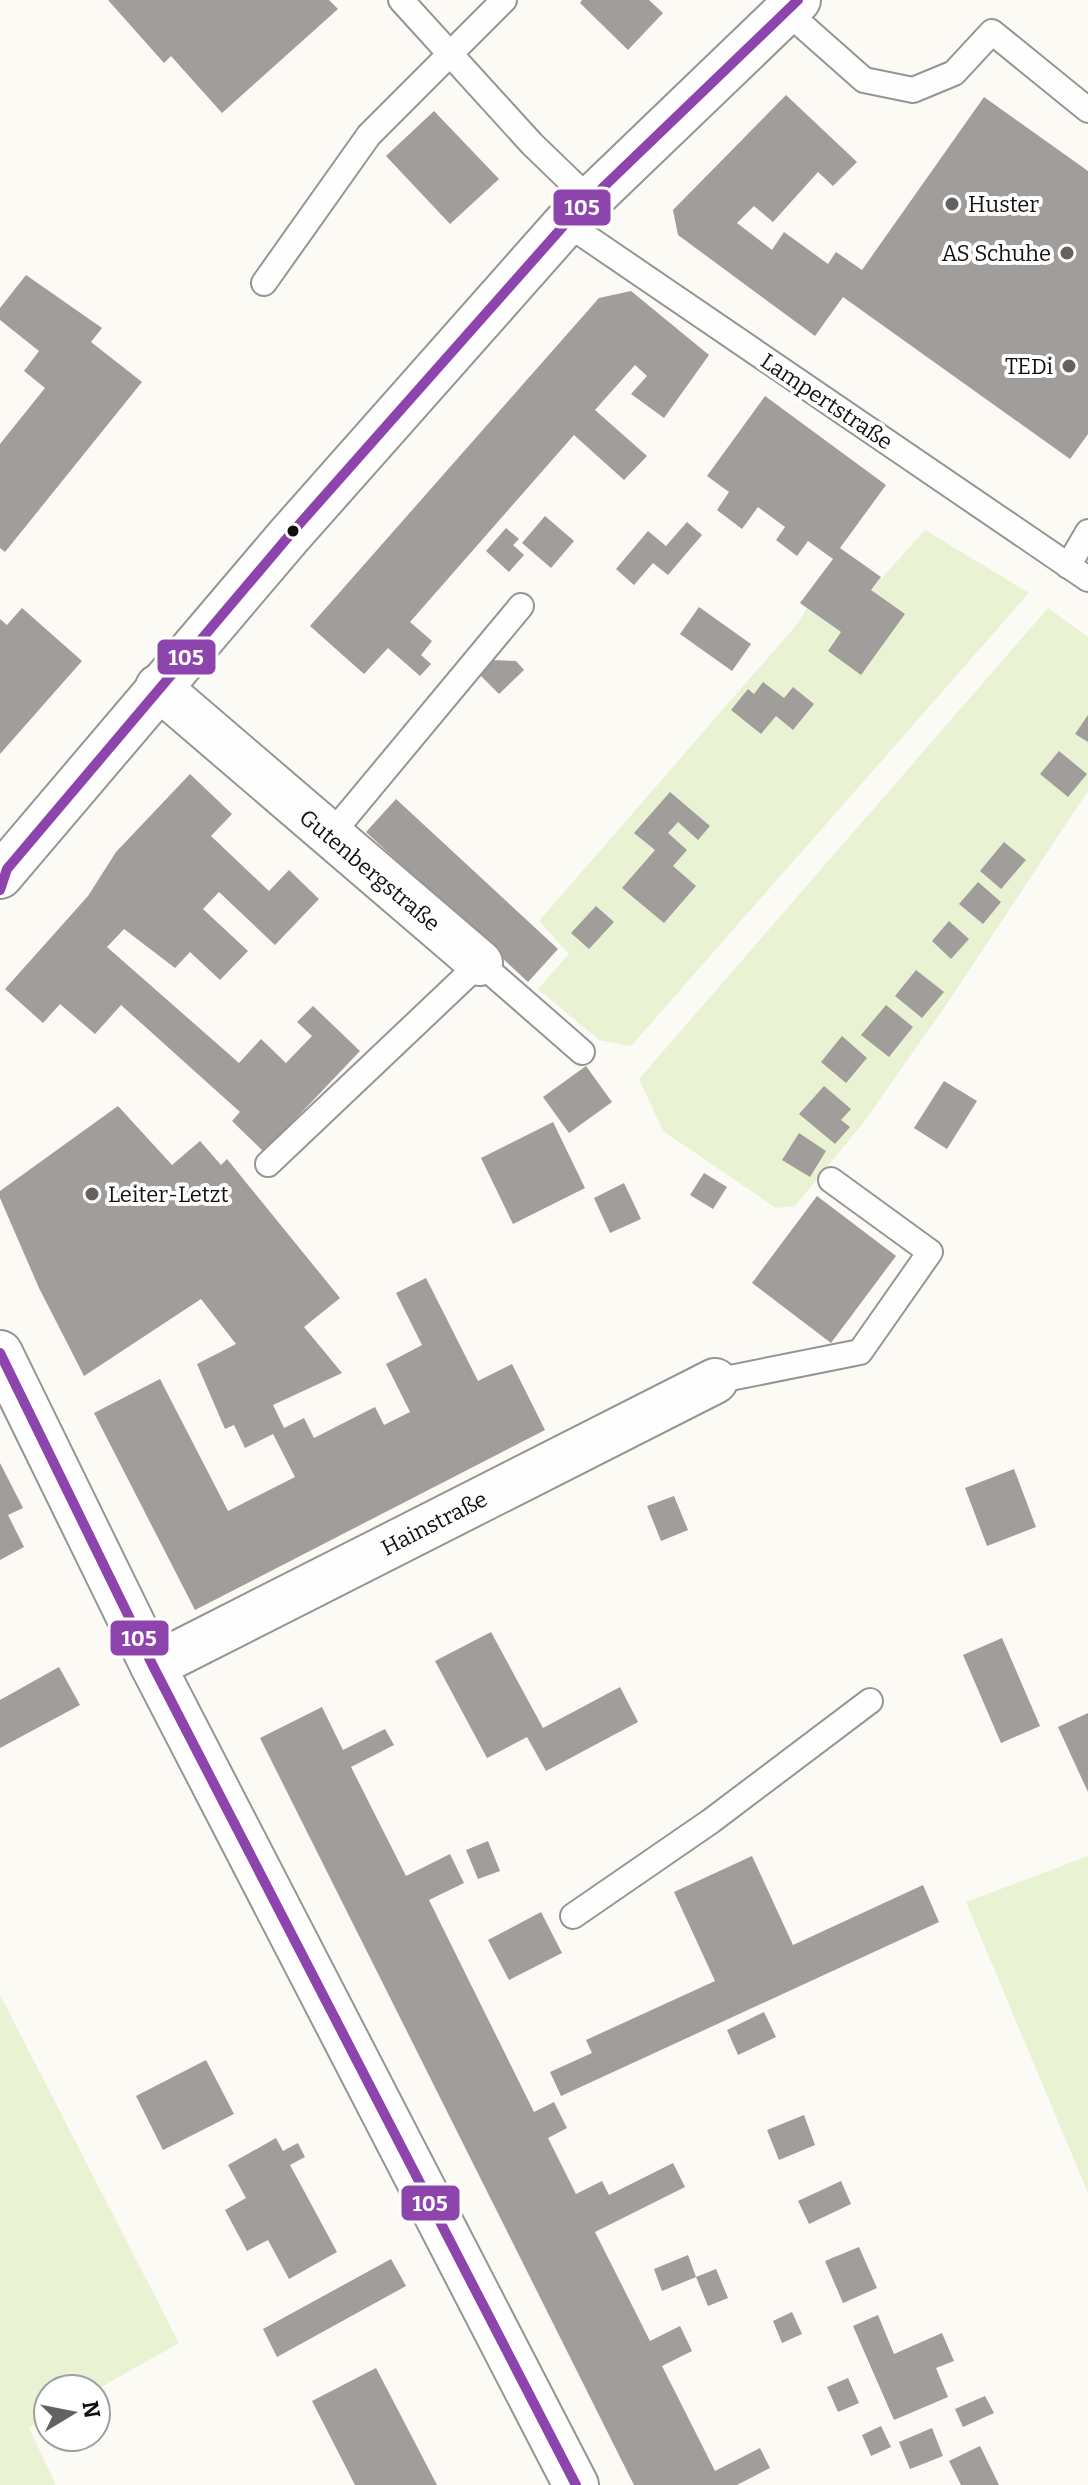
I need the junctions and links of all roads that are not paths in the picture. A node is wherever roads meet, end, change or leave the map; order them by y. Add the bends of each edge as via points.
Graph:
1 (401, 0) edge
2 (504, 0) edge
3 (792, 6) edge
4 (449, 52) junction
5 (1088, 110) edge
6 (578, 212) junction
7 (264, 283) dead end
8 (1088, 532) edge
9 (1078, 572) edge
10 (521, 606) dead end
11 (158, 687) junction
12 (329, 837) junction
13 (2, 878) edge
14 (480, 963) junction
15 (582, 1052) dead end
16 (268, 1164) dead end
17 (831, 1180) dead end
18 (0, 1353) edge
19 (715, 1381) joint
20 (153, 1666) junction
21 (870, 1701) dead end
22 (573, 1916) dead end
23 (576, 2485) edge

1 - 4 lane, Lampertstraße
2 - 4 lane
3 - 5 lane via 864,80 913,90 954,73 992,32
3 - 6 street
4 - 6 lane, Lampertstraße via 532,144
4 - 7 lane via 369,135
6 - 9 lane, Lampertstraße
6 - 11 street
8 - 9 lane
10 - 12 lane
11 - 12 street, Gutenbergstraße
11 - 13 street
12 - 14 street, Gutenbergstraße
14 - 15 lane, Gutenbergstraße
14 - 16 lane
17 - 19 lane via 930,1252 860,1352
18 - 20 street
19 - 20 street, Hainstraße
20 - 23 street
21 - 22 lane

